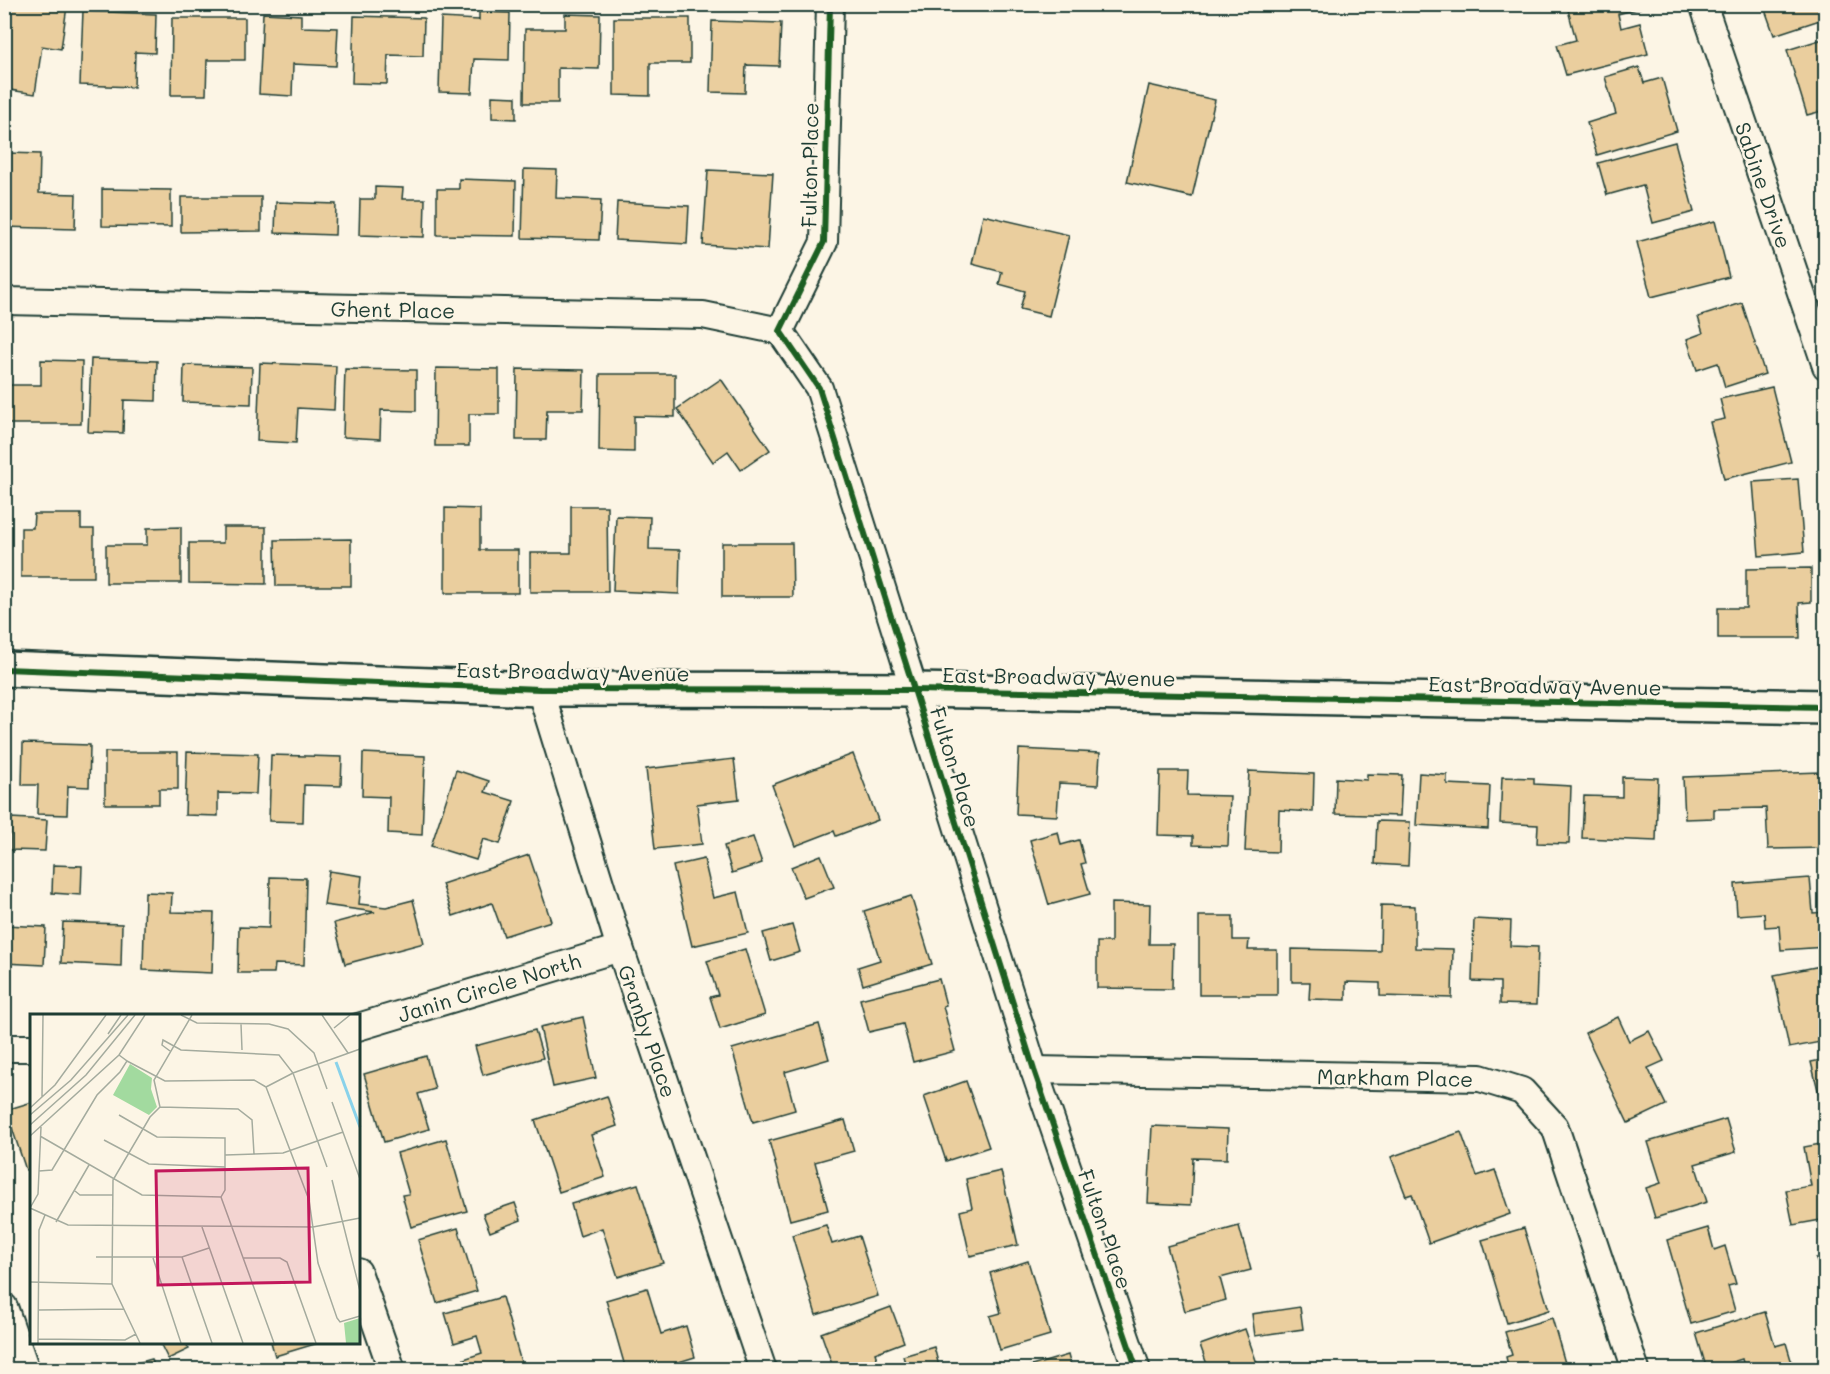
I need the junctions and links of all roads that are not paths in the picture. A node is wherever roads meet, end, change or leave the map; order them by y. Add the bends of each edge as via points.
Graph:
1 (830, 4) edge
2 (1703, 4) edge
3 (4, 301) edge
4 (780, 331) junction
5 (1826, 366) edge
6 (4, 669) edge
7 (540, 689) junction
8 (915, 690) junction
9 (1826, 707) edge
10 (620, 948) junction
11 (360, 1026) edge
12 (4, 1048) edge
13 (30, 1048) edge
14 (1034, 1070) junction
15 (360, 1278) edge
16 (4, 1308) edge
17 (26, 1370) edge
18 (392, 1370) edge
19 (763, 1370) edge
20 (1137, 1370) edge
21 (1636, 1370) edge

1 - 4 street, Fulton Place via 824,243
2 - 5 street, Sabine Drive
3 - 4 street, Ghent Place via 703,315
4 - 8 street, Fulton Place via 819,388
6 - 7 street, East Broadway Avenue
7 - 8 street, East Broadway Avenue
7 - 10 street, Granby Place
8 - 9 street, East Broadway Avenue
8 - 14 street, Fulton Place
10 - 11 street, Janin Circle North
10 - 19 street, Granby Place
12 - 13 street
14 - 20 street, Fulton Place
14 - 21 street, Markham Place via 1480,1078 1522,1091 1555,1127
15 - 18 street
16 - 17 street

